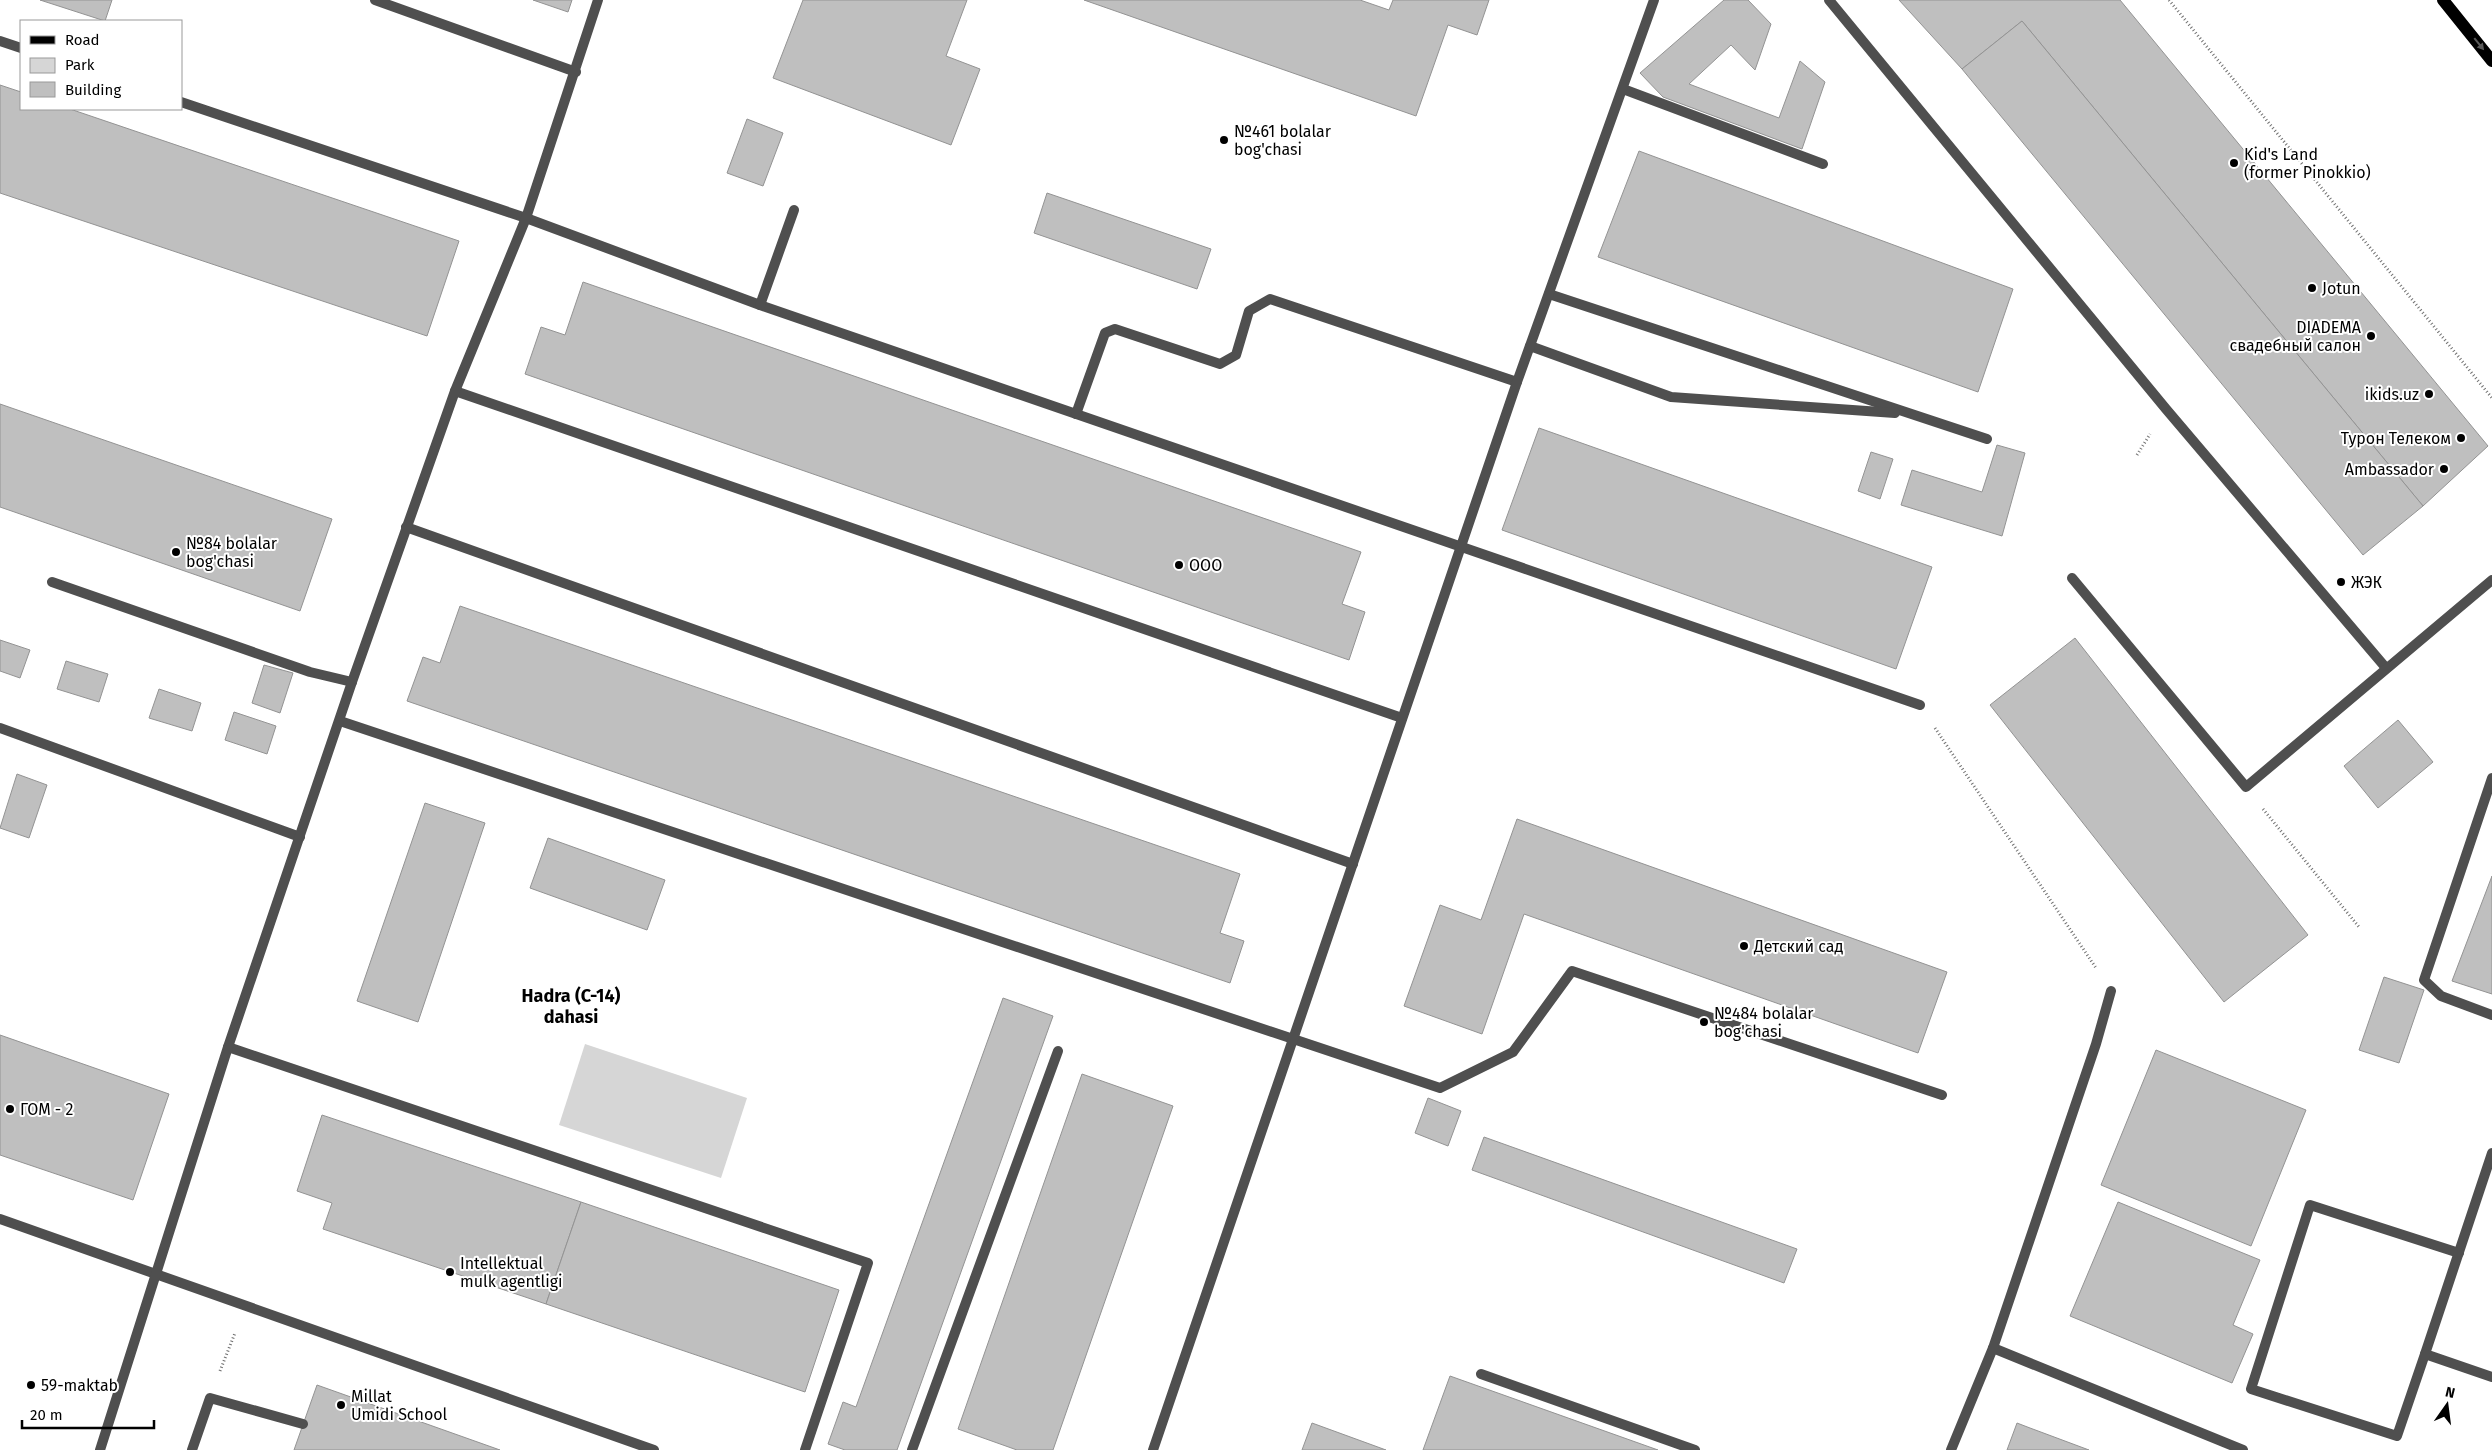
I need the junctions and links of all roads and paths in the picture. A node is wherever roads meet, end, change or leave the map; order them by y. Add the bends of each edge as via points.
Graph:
1 (375, 0) edge
2 (598, 0) edge
3 (1654, 0) edge
4 (1829, 0) edge
5 (2169, 0) edge
6 (2443, 0) edge
7 (0, 41) edge
8 (20, 48) edge
9 (2492, 61) edge
10 (576, 72) junction
11 (1623, 89) junction
12 (182, 102) edge
13 (1824, 164) dead end
14 (794, 210) dead end
15 (526, 218) junction
16 (1549, 294) junction
17 (760, 304) junction
18 (1530, 346) junction
19 (1517, 382) junction
20 (455, 391) junction
21 (2492, 398) edge
22 (1076, 414) junction
23 (1911, 414) junction
24 (1987, 439) dead end
25 (406, 527) junction
26 (1462, 547) junction
27 (2072, 578) dead end
28 (2492, 580) edge
29 (52, 582) dead end
30 (2386, 668) junction
31 (352, 682) junction
32 (1920, 705) joint
33 (1402, 718) junction
34 (340, 721) junction
35 (0, 728) edge
36 (2492, 778) edge
37 (2246, 788) junction
38 (300, 837) junction
39 (1353, 864) junction
40 (2359, 927) dead end
41 (2111, 991) joint
42 (2492, 1015) edge
43 (1293, 1040) junction
44 (228, 1048) junction
45 (1058, 1052) dead end
46 (1942, 1095) dead end
47 (2492, 1153) edge
48 (0, 1219) edge
49 (2459, 1253) junction
50 (156, 1274) junction
51 (246, 1306) junction
52 (1993, 1348) junction
53 (2425, 1354) junction
54 (1481, 1374) dead end
55 (2492, 1377) edge
56 (210, 1398) junction
57 (303, 1424) dead end
58 (100, 1450) edge
59 (192, 1450) edge
60 (654, 1450) edge
61 (805, 1450) edge
62 (912, 1450) edge
63 (1153, 1450) edge
64 (1695, 1450) edge
65 (1951, 1450) edge
66 (2243, 1450) edge

1 - 10 lane
2 - 10 lane
3 - 11 lane
4 - 30 lane via 2185,432
5 - 21 path
6 -> 9 main road
7 - 8 lane
10 - 15 lane
11 - 13 lane
11 - 16 lane
12 - 15 lane
14 - 17 lane
15 - 17 lane
15 - 20 lane
16 - 18 lane
16 - 23 lane
17 - 22 lane
18 - 19 lane
18 - 23 lane via 1671,397
19 - 22 lane via 1270,299 1249,311 1236,355 1220,364 1114,329 1106,333
19 - 26 lane
20 - 25 lane
20 - 33 lane
22 - 26 lane
23 - 24 lane
25 - 31 lane
25 - 39 lane
26 - 32 lane
26 - 33 lane
27 - 37 lane
28 - 30 lane
29 - 31 lane via 310,672
30 - 37 lane
31 - 34 lane
32 - 41 path
33 - 39 lane
34 - 38 lane
34 - 43 lane
35 - 38 lane
36 - 42 lane via 2424,980 2440,996
37 - 40 path
38 - 44 lane
39 - 43 lane
41 - 52 lane
43 - 46 lane via 1440,1088 1513,1052 1572,971
43 - 63 lane
44 - 50 lane
44 - 61 lane via 868,1263
45 - 62 lane
47 - 49 lane
48 - 50 lane
49 - 53 lane
49 - 53 lane via 2310,1205 2251,1389 2397,1436
50 - 51 lane
50 - 58 lane
51 - 56 path
51 - 60 lane
52 - 65 lane
52 - 66 lane
53 - 55 lane
54 - 64 lane
56 - 57 lane
56 - 59 lane

